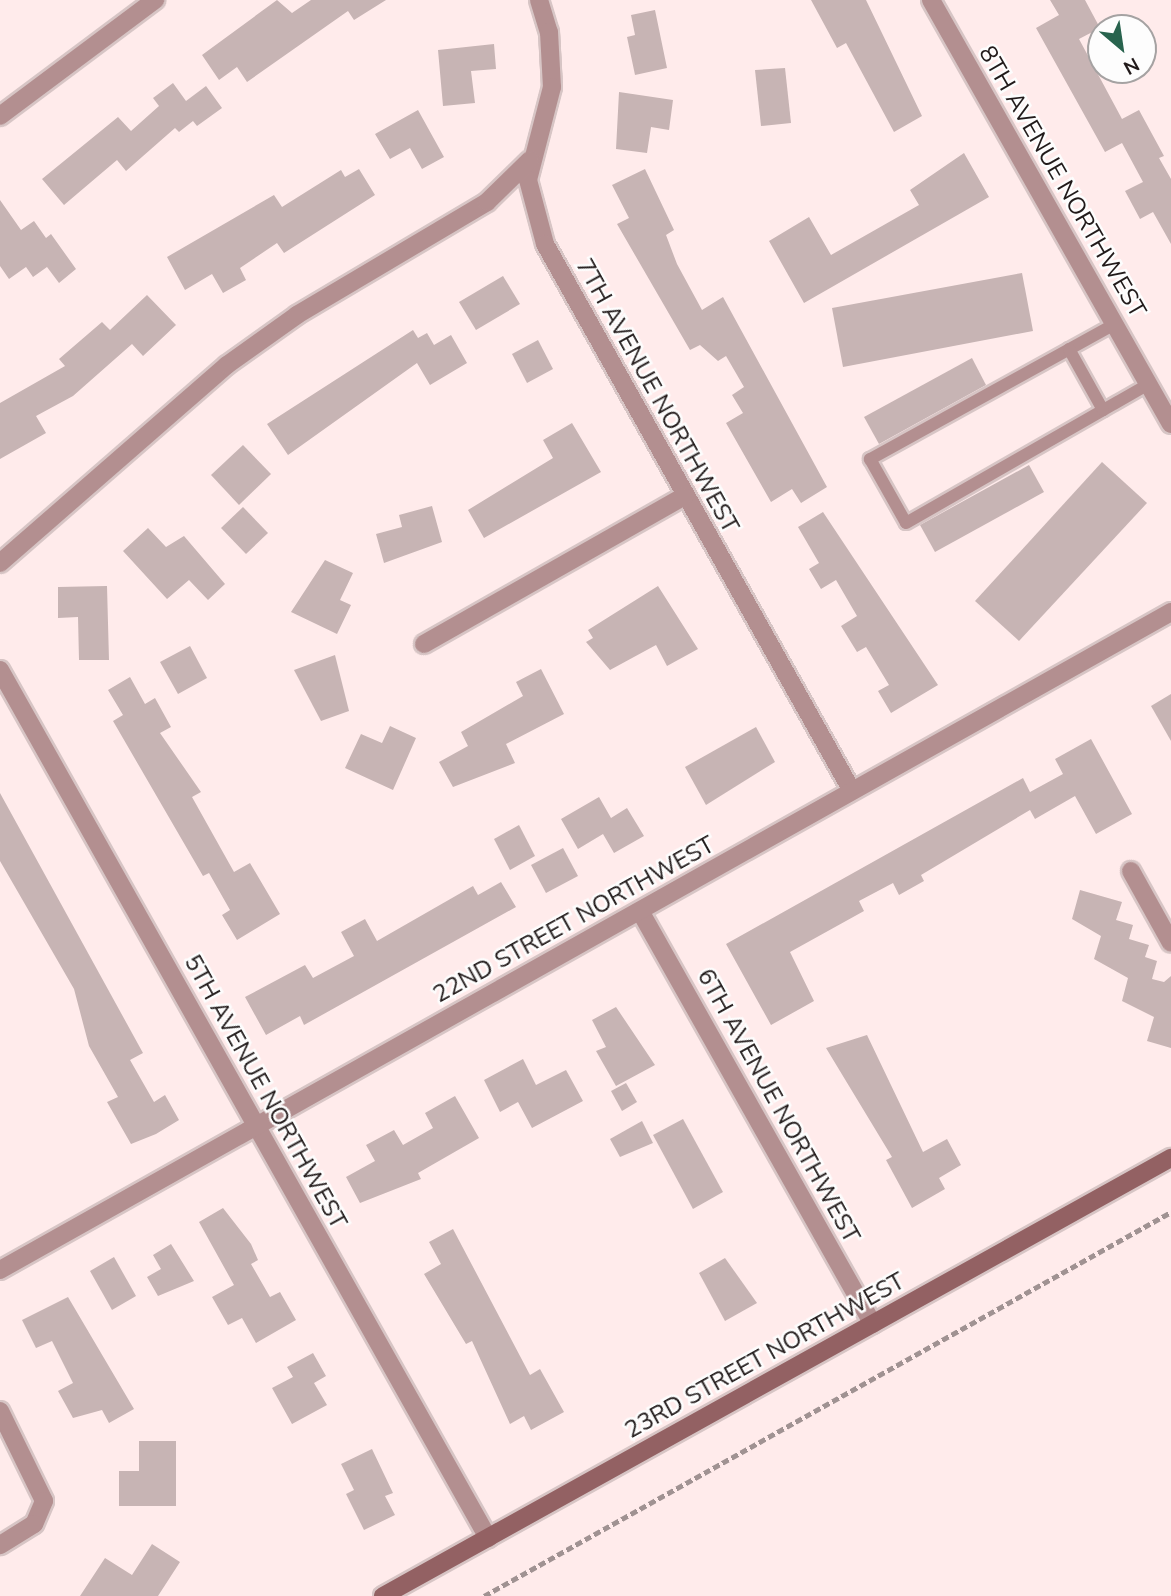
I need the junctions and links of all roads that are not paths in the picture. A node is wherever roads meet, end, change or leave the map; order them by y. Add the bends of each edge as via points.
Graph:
1 (155, 0) edge
2 (539, 0) edge
3 (931, 0) edge
4 (0, 116) edge
5 (530, 160) junction
6 (1115, 324) junction
7 (1069, 349) junction
8 (1149, 384) junction
9 (1103, 410) junction
10 (1171, 424) edge
11 (683, 497) junction
12 (0, 563) edge
13 (1171, 612) edge
14 (424, 644) dead end
15 (0, 670) edge
16 (852, 791) junction
17 (1131, 871) dead end
18 (640, 911) junction
19 (1171, 943) edge
20 (256, 1126) junction
21 (1171, 1158) edge
22 (0, 1270) edge
23 (873, 1324) junction
24 (0, 1411) edge
25 (488, 1538) junction
26 (0, 1545) edge
27 (383, 1596) edge

1 - 4 street
2 - 5 street, 7TH AVENUE NORTHWEST via 549,32 552,87
3 - 6 street, 8TH AVENUE NORTHWEST
5 - 11 street, 7TH AVENUE NORTHWEST via 531,198 545,244
5 - 12 street via 487,202 297,315 227,365
6 - 7 lane
6 - 8 street, 8TH AVENUE NORTHWEST
7 - 9 lane
7 - 9 lane via 870,459 906,523
8 - 9 lane
8 - 10 street, 8TH AVENUE NORTHWEST
11 - 14 street
11 - 16 street, 7TH AVENUE NORTHWEST
13 - 16 street, 22ND STREET NORTHWEST
15 - 20 street, 5TH AVENUE NORTHWEST
16 - 18 street, 22ND STREET NORTHWEST
17 - 19 street
18 - 20 street, 22ND STREET NORTHWEST
18 - 23 street, 6TH AVENUE NORTHWEST
20 - 22 street, 22ND STREET NORTHWEST
20 - 25 street, 5TH AVENUE NORTHWEST
21 - 23 street, 23RD STREET NORTHWEST
23 - 25 street, 23RD STREET NORTHWEST
24 - 26 street via 44,1501 34,1524
25 - 27 street, 23RD STREET NORTHWEST

